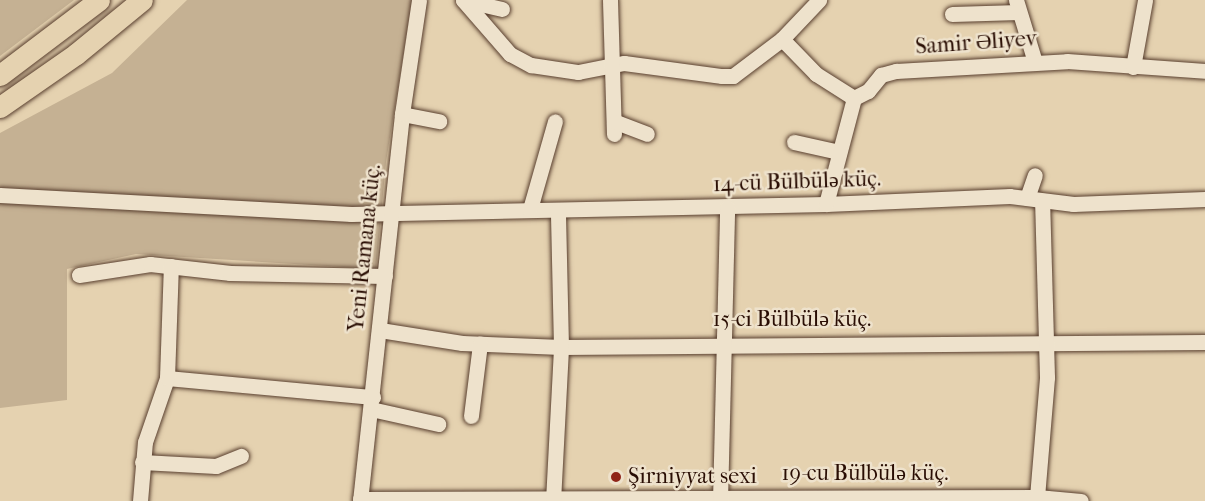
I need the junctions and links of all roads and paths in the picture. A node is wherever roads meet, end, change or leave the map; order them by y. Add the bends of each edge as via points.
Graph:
1 (99, 0) edge
2 (142, 0) edge
3 (419, 0) edge
4 (463, 0) edge
5 (610, 0) edge
6 (819, 0) edge
7 (1145, 0) edge
8 (1018, 6) edge
9 (502, 9) dead end
10 (952, 14) dead end
11 (782, 39) junction
12 (1035, 62) junction
13 (611, 65) junction
14 (1133, 67) junction
15 (1205, 70) edge
16 (0, 75) edge
17 (854, 98) junction
18 (0, 107) edge
19 (402, 114) junction
20 (439, 121) dead end
21 (555, 121) dead end
22 (647, 134) dead end
23 (794, 142) dead end
24 (839, 153) junction
25 (1035, 175) dead end
26 (0, 195) edge
27 (1034, 199) junction
28 (1205, 199) edge
29 (826, 204) junction
30 (727, 207) junction
31 (530, 209) junction
32 (558, 210) junction
33 (390, 213) junction
34 (171, 266) junction
35 (79, 275) dead end
36 (385, 276) junction
37 (380, 330) junction
38 (1046, 342) junction
39 (1205, 342) edge
40 (725, 343) junction
41 (480, 344) junction
42 (561, 347) junction
43 (167, 378) junction
44 (372, 403) junction
45 (471, 417) dead end
46 (438, 424) dead end
47 (241, 456) dead end
48 (142, 462) junction
49 (1037, 497) junction
50 (721, 499) edge
51 (360, 500) edge
52 (553, 500) edge
53 (140, 501) edge
54 (1073, 501) edge

1 - 16 highway
2 - 18 highway via 76,54
3 - 19 street, Yeni Ramana küç.
4 - 9 street
4 - 13 street via 510,54 531,65 578,72
5 - 13 street
6 - 11 street
7 - 14 street
8 - 10 street
8 - 12 street
11 - 13 street via 732,76
11 - 17 street via 816,74
12 - 14 street, Samir Əliyev
12 - 17 street, Samir Əliyev via 887,72 868,92
13 - 22 street via 615,128
14 - 15 street, Samir Əliyev
17 - 24 street
19 - 20 street
19 - 33 street, Yeni Ramana küç.
21 - 31 street
23 - 24 street
24 - 29 street
25 - 27 street
26 - 33 street, 14-cü Bülbülə küç.
27 - 28 street, 14-cü Bülbülə küç. via 1096,204
27 - 29 street, 14-cü Bülbülə küç.
27 - 38 street
29 - 30 street, 14-cü Bülbülə küç.
30 - 32 street, 14-cü Bülbülə küç.
30 - 40 street
31 - 32 street, 14-cü Bülbülə küç.
31 - 33 street, 14-cü Bülbülə küç.
32 - 42 street
33 - 36 street, Yeni Ramana küç.
34 - 35 street via 126,266
34 - 36 street via 230,273
34 - 43 street
36 - 37 street, Yeni Ramana küç.
37 - 41 street, 15-ci Bülbülə küç.
37 - 44 street, Yeni Ramana küç.
38 - 39 street, 15-ci Bülbülə küç.
38 - 40 street, 15-ci Bülbülə küç.
38 - 49 street via 1047,377
40 - 42 street, 15-ci Bülbülə küç.
40 - 50 street
41 - 42 street, 15-ci Bülbülə küç.
41 - 45 street
42 - 52 street
43 - 44 street
43 - 48 street via 149,426
44 - 46 street
44 - 51 street, Yeni Ramana küç.
47 - 48 street via 216,466
48 - 53 street
49 - 50 street, 19-cu Bülbülə küç.
49 - 54 street, 19-cu Bülbülə küç.
50 - 52 street, 19-cu Bülbülə küç.
51 - 52 street, 19-cu Bülbülə küç.

